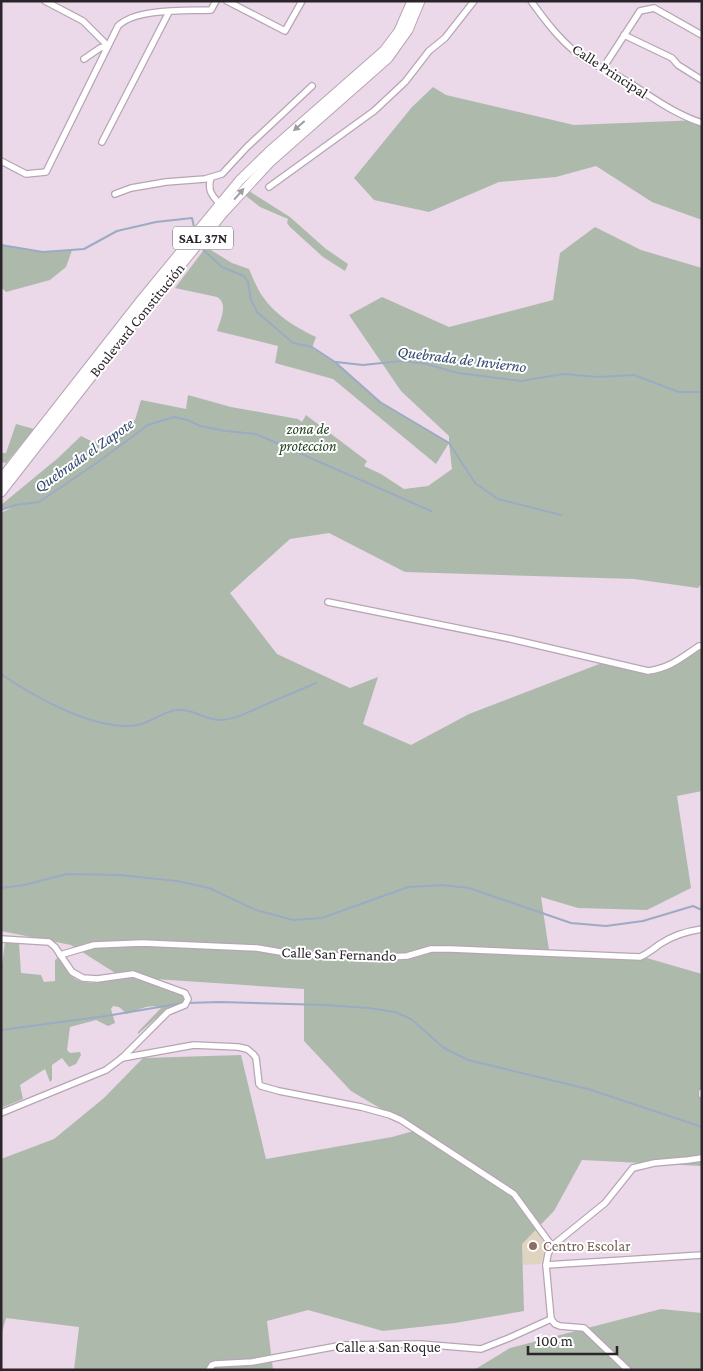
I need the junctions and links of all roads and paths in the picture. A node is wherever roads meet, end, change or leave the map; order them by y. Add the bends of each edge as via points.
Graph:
1 (46, 1) edge
2 (216, 1) edge
3 (227, 1) edge
4 (302, 1) edge
5 (412, 1) edge
6 (420, 1) edge
7 (474, 1) edge
8 (532, 1) edge
9 (169, 12) junction
10 (624, 35) junction
11 (702, 35) edge
12 (108, 46) junction
13 (84, 59) dead end
14 (603, 68) junction
15 (702, 80) edge
16 (312, 86) dead end
17 (702, 123) edge
18 (102, 142) dead end
19 (1, 160) edge
20 (211, 178) junction
21 (269, 187) dead end
22 (115, 194) dead end
23 (220, 204) junction
24 (1, 479) edge
25 (1, 492) edge
26 (328, 602) dead end
27 (702, 646) edge
28 (702, 929) edge
29 (1, 939) edge
30 (60, 955) junction
31 (122, 1058) junction
32 (1, 1113) edge
33 (702, 1158) edge
34 (552, 1246) junction
35 (702, 1256) edge
36 (546, 1265) junction
37 (551, 1319) junction
38 (209, 1370) edge
39 (628, 1370) edge

1 - 12 street via 83,21
2 - 9 street via 211,10
3 - 4 street via 284,31
5 -> 23 highway, Boulevard Constitución / SAL 37N via 399,31 384,51 270,151
25 -> 6 highway, Boulevard Constitución / SAL 37N via 223,213 271,161 392,54 408,30
7 - 21 street via 445,38 374,111
8 - 14 street, Calle Principal via 574,51
9 - 12 street via 144,14 123,21
9 - 18 street
10 - 11 street via 640,11 654,8
10 - 14 street
10 - 15 street via 672,58
12 - 13 street
12 - 19 street via 46,172 26,174
14 - 17 street, Calle Principal via 671,110
16 - 20 street via 222,174
20 - 22 street via 166,182
20 - 23 street via 209,190
23 - 24 highway, Boulevard Constitución / SAL 37N
26 - 27 street via 648,671 670,666
28 - 30 street, Calle San Fernando via 662,942 640,957 452,949 431,949 398,957 298,955 257,948 142,943 94,945
29 - 30 street via 49,942
30 - 31 street via 72,972 82,978 133,974 188,996 187,1003 168,1012
31 - 32 street via 101,1073
31 - 34 street via 194,1045 247,1049 256,1058 261,1086 390,1115 462,1158 514,1194
33 - 34 street via 654,1162 633,1168 605,1203
34 - 36 street
35 - 36 street
36 - 37 street
37 - 38 street, Calle a San Roque via 481,1349 420,1344 342,1345 252,1362 215,1364
37 - 39 street via 566,1328 584,1328

